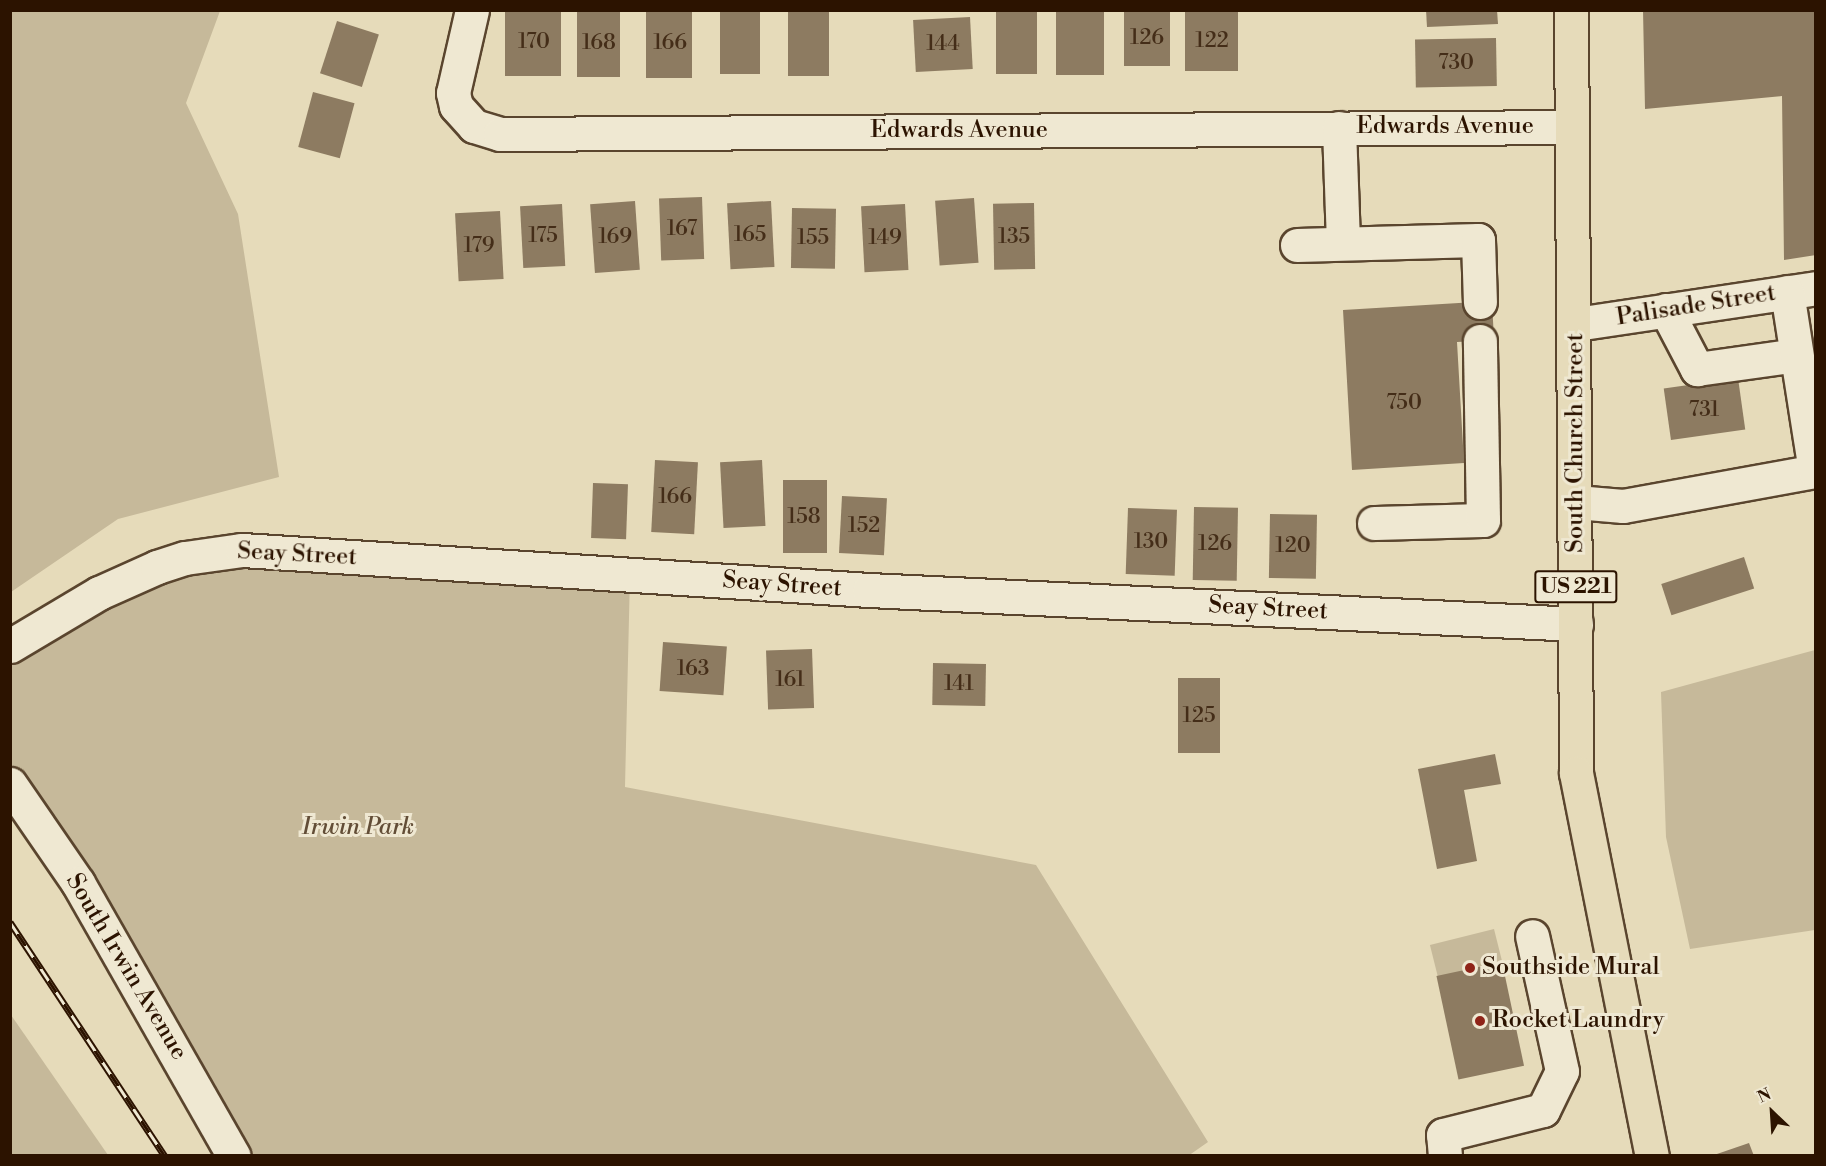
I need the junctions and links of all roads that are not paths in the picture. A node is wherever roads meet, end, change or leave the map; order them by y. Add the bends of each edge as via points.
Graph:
1 (472, 10) edge
2 (1571, 10) edge
3 (1571, 127) junction
4 (1339, 128) junction
5 (1343, 243) junction
6 (1297, 245) dead end
7 (1801, 290) edge
8 (1480, 302) dead end
9 (1666, 310) junction
10 (1576, 324) junction
11 (1480, 341) dead end
12 (1796, 355) junction
13 (1576, 502) junction
14 (1374, 523) dead end
15 (1576, 624) junction
16 (10, 646) edge
17 (10, 784) edge
18 (1532, 936) dead end
19 (234, 1155) edge
20 (1445, 1155) edge
21 (1652, 1155) edge

1 - 4 street, Edwards Avenue via 453,93 456,106 474,126 500,134
2 - 3 main road, South Church Street / US 221
3 - 4 street, Edwards Avenue
3 - 10 main road, South Church Street / US 221
4 - 5 street
5 - 6 street
5 - 8 street via 1478,240
7 - 9 street, Palisade Street
7 - 12 street
9 - 10 street, Palisade Street
9 - 12 street via 1696,369
10 - 13 main road, South Church Street / US 221
11 - 14 street via 1484,520
12 - 13 street via 1815,471 1623,506
13 - 15 main road, South Church Street / US 221
15 - 16 street, Seay Street via 869,590 242,550 185,558 157,567 99,593
15 - 21 main road, South Church Street / US 221 via 1576,773
17 - 19 street, South Irwin Avenue via 107,932
18 - 20 street via 1562,1071 1543,1110 1443,1135

